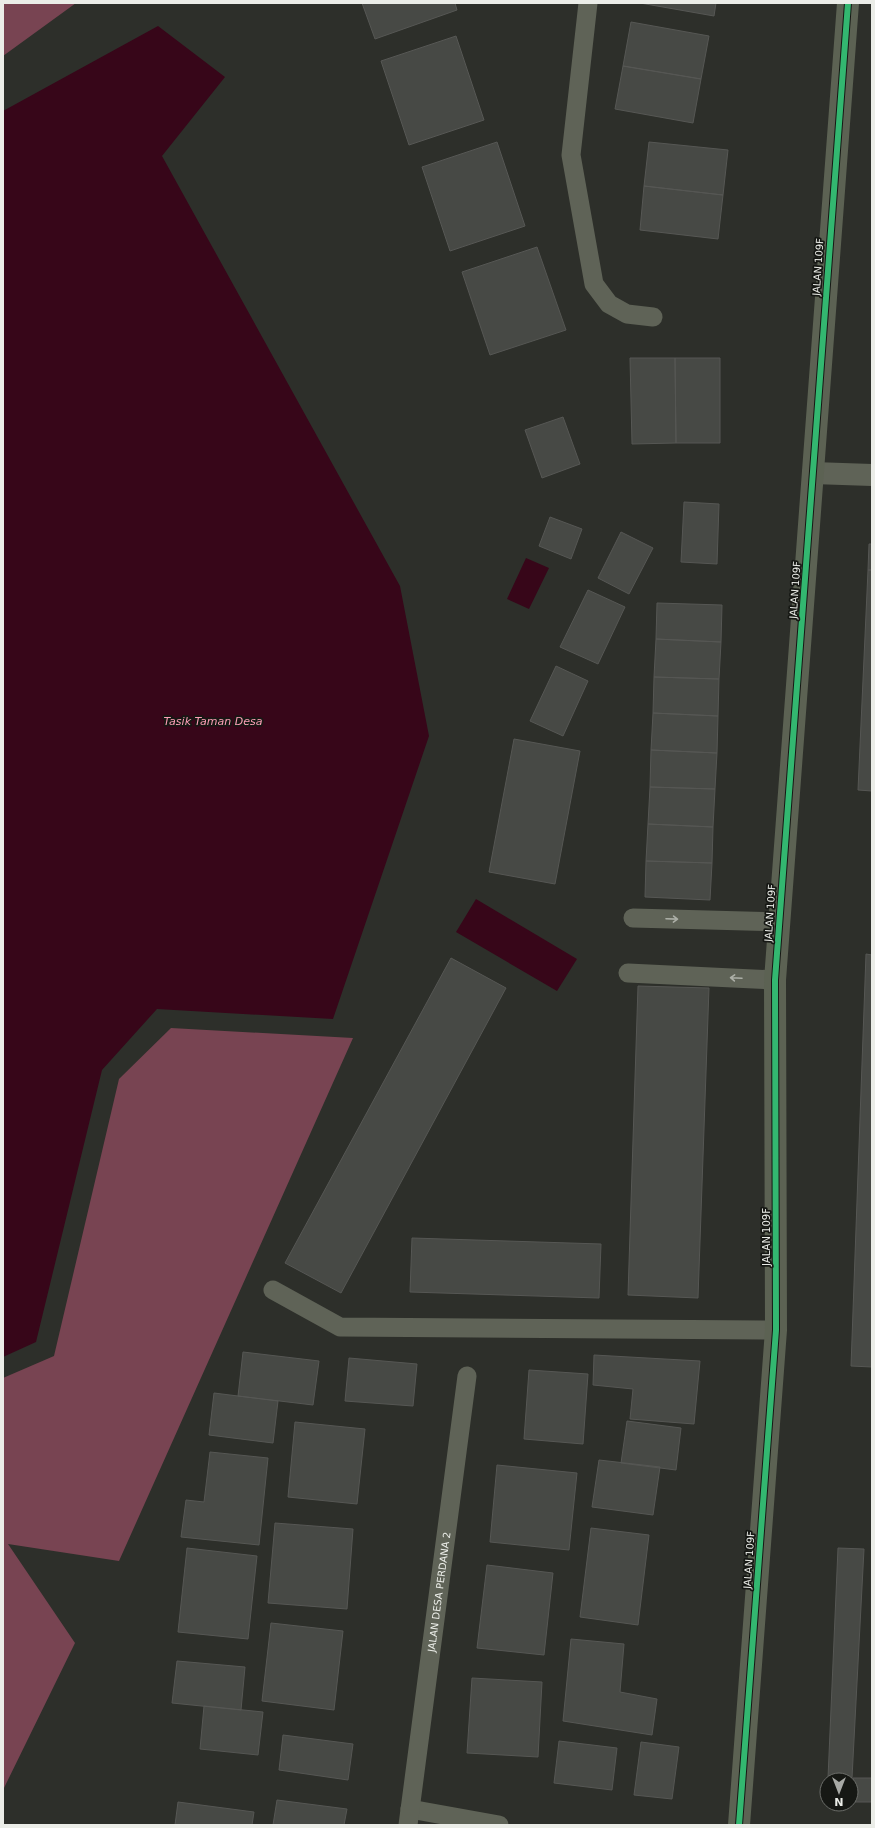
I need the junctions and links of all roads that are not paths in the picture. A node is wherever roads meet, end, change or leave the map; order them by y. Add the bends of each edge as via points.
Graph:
1 (588, 3) edge
2 (848, 3) edge
3 (653, 317) dead end
4 (813, 474) junction
5 (872, 475) edge
6 (633, 918) dead end
7 (780, 922) junction
8 (628, 973) dead end
9 (775, 980) junction
10 (273, 1290) dead end
11 (776, 1330) junction
12 (467, 1376) dead end
13 (409, 1817) edge
14 (498, 1825) edge
15 (739, 1825) edge

1 - 3 lane via 571,155 594,284 608,304 627,314
2 - 4 street, JALAN 109F
4 - 5 street
4 - 7 street, JALAN 109F
6 -> 7 lane
7 - 9 street, JALAN 109F
9 -> 8 lane
9 - 11 street, JALAN 109F
10 - 11 lane via 340,1326
11 - 15 street, JALAN 109F
12 - 13 lane, JALAN DESA PERDANA 2
13 - 14 lane

